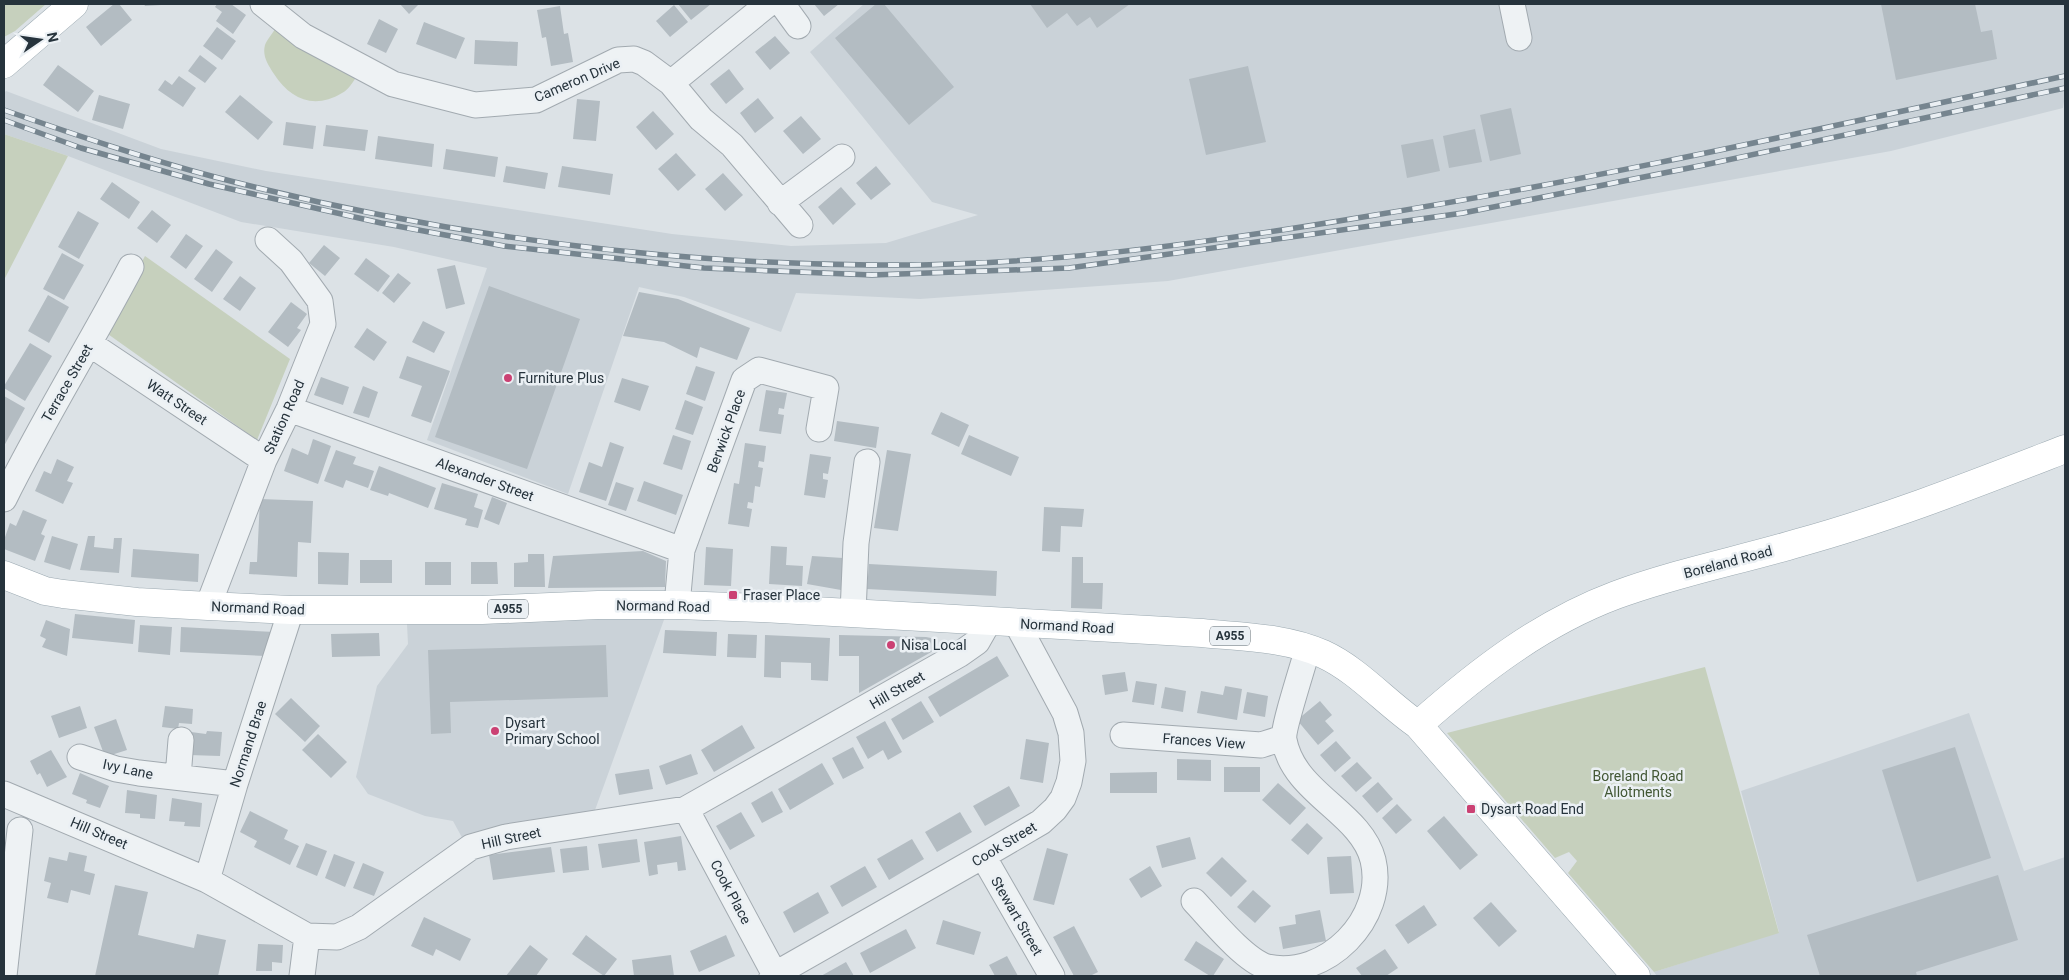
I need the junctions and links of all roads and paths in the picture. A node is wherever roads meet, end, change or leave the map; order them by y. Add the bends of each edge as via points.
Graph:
1 (74, 4) edge
2 (262, 4) edge
3 (768, 4) edge
4 (782, 4) edge
5 (1512, 4) edge
6 (798, 26) dead end
7 (1519, 38) dead end
8 (4, 63) edge
9 (671, 83) junction
10 (842, 157) dead end
11 (780, 203) junction
12 (800, 225) dead end
13 (268, 240) dead end
14 (131, 267) dead end
15 (90, 344) junction
16 (289, 409) junction
17 (819, 428) dead end
18 (2065, 449) edge
19 (264, 460) junction
20 (867, 462) dead end
21 (4, 499) edge
22 (682, 550) junction
23 (4, 575) edge
24 (677, 605) junction
25 (208, 606) junction
26 (291, 610) junction
27 (853, 613) junction
28 (1003, 622) junction
29 (1308, 648) junction
30 (1418, 725) junction
31 (1123, 735) dead end
32 (1283, 738) junction
33 (181, 740) dead end
34 (80, 756) dead end
35 (178, 777) junction
36 (235, 784) junction
37 (4, 794) edge
38 (686, 809) junction
39 (20, 830) dead end
40 (983, 856) junction
41 (206, 880) junction
42 (1194, 901) dead end
43 (306, 936) junction
44 (4, 976) edge
45 (302, 976) edge
46 (774, 976) edge
47 (1052, 976) edge
48 (1636, 976) edge

1 - 8 main road
2 - 9 street, Cameron Drive via 304,36 393,84 475,105 536,100 618,60 634,59 644,63
3 - 9 street
4 - 6 street
5 - 7 street
9 - 11 street, Cameron Drive via 700,119 732,145
10 - 11 street
11 - 12 street, Cameron Drive
13 - 16 street, Station Road via 291,262 320,301 323,324
14 - 15 street, Terrace Street
15 - 19 street, Watt Street
15 - 21 street, Terrace Street via 28,450
16 - 19 street, Station Road
16 - 22 street, Alexander Street
17 - 22 street, Berwick Place via 826,388 759,370 744,380
18 - 30 main road, Boreland Road via 1918,506 1614,596 1547,629 1506,654 1465,683
19 - 25 street, Station Road
20 - 27 street via 856,543
22 - 24 street, Berwick Place
23 - 25 main road, Normand Road / A955 via 32,587 63,594
24 - 26 main road, Normand Road / A955
24 - 27 main road, Normand Road / A955
25 - 26 main road, Normand Road / A955
26 - 36 street, Normand Brae
27 - 28 main road, Normand Road / A955
28 - 29 main road, Normand Road / A955 via 1202,633
28 - 38 street, Hill Street via 960,654
28 - 40 street, Cook Street via 1064,713 1071,733 1073,761 1069,782 1055,809 1041,822
29 - 30 main road, Normand Road / A955 via 1347,668
29 - 32 street
30 - 48 main road, A955
31 - 32 street, Frances View via 1261,745
32 - 42 street via 1290,760 1305,781 1362,835 1373,858 1376,880 1373,898 1360,926 1339,948 1318,963 1290,970 1266,966 1249,958
33 - 35 street
34 - 35 street, Ivy Lane via 116,769
35 - 36 street, Ivy Lane
36 - 41 street, Normand Brae
37 - 41 street, Hill Street
38 - 43 street, Hill Street via 506,837 471,847 359,927 337,937
38 - 46 street, Cook Place
39 - 44 street
40 - 46 street, Cook Street
40 - 47 street, Stewart Street
41 - 43 street, Hill Street
43 - 45 street

